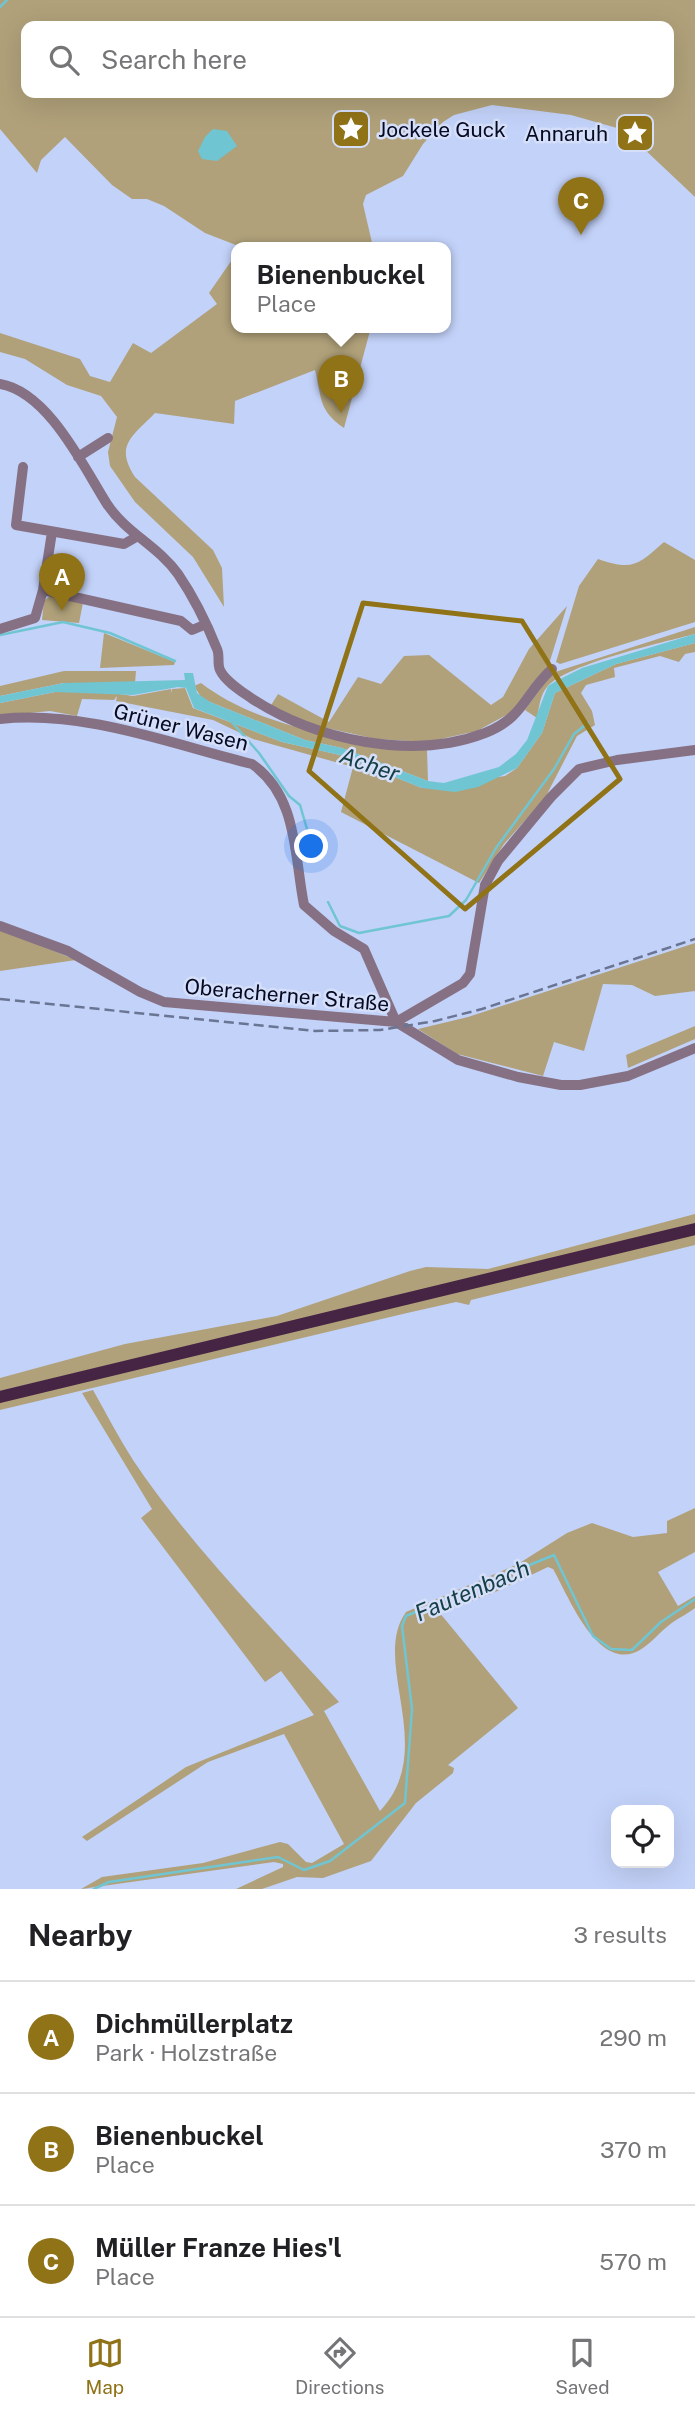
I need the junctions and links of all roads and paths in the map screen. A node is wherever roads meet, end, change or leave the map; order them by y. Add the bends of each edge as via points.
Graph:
1 (0, 384) edge
2 (108, 438) dead end
3 (78, 457) junction
4 (23, 467) dead end
5 (52, 532) junction
6 (138, 536) junction
7 (43, 590) junction
8 (198, 612) junction
9 (181, 621) junction
10 (204, 625) junction
11 (0, 629) edge
12 (552, 669) dead end
13 (0, 719) edge
14 (695, 750) edge
15 (0, 926) edge
16 (396, 1022) junction
17 (695, 1048) edge
18 (695, 1228) edge
19 (0, 1396) edge

1 - 3 street via 38,405
2 - 3 street
3 - 6 street via 109,506
4 - 5 street via 16,526
5 - 6 street via 124,544
5 - 7 street
6 - 8 street via 175,570
7 - 9 street
7 - 11 street via 35,618
8 - 9 street
8 - 10 street
9 - 10 street via 192,630
10 - 12 street via 219,652 220,669 237,688 270,711 304,726 378,742 425,746 484,734 522,710
13 - 16 street, Grüner Wasen via 77,720 252,764 270,776 282,794 292,827 304,905 364,949
14 - 16 street via 579,769 518,836 485,884 470,974 463,983
15 - 16 street, Oberacherner Straße via 78,956 164,1002
16 - 17 street, Oberacherner Straße via 458,1060 561,1085 628,1076
18 - 19 main road

